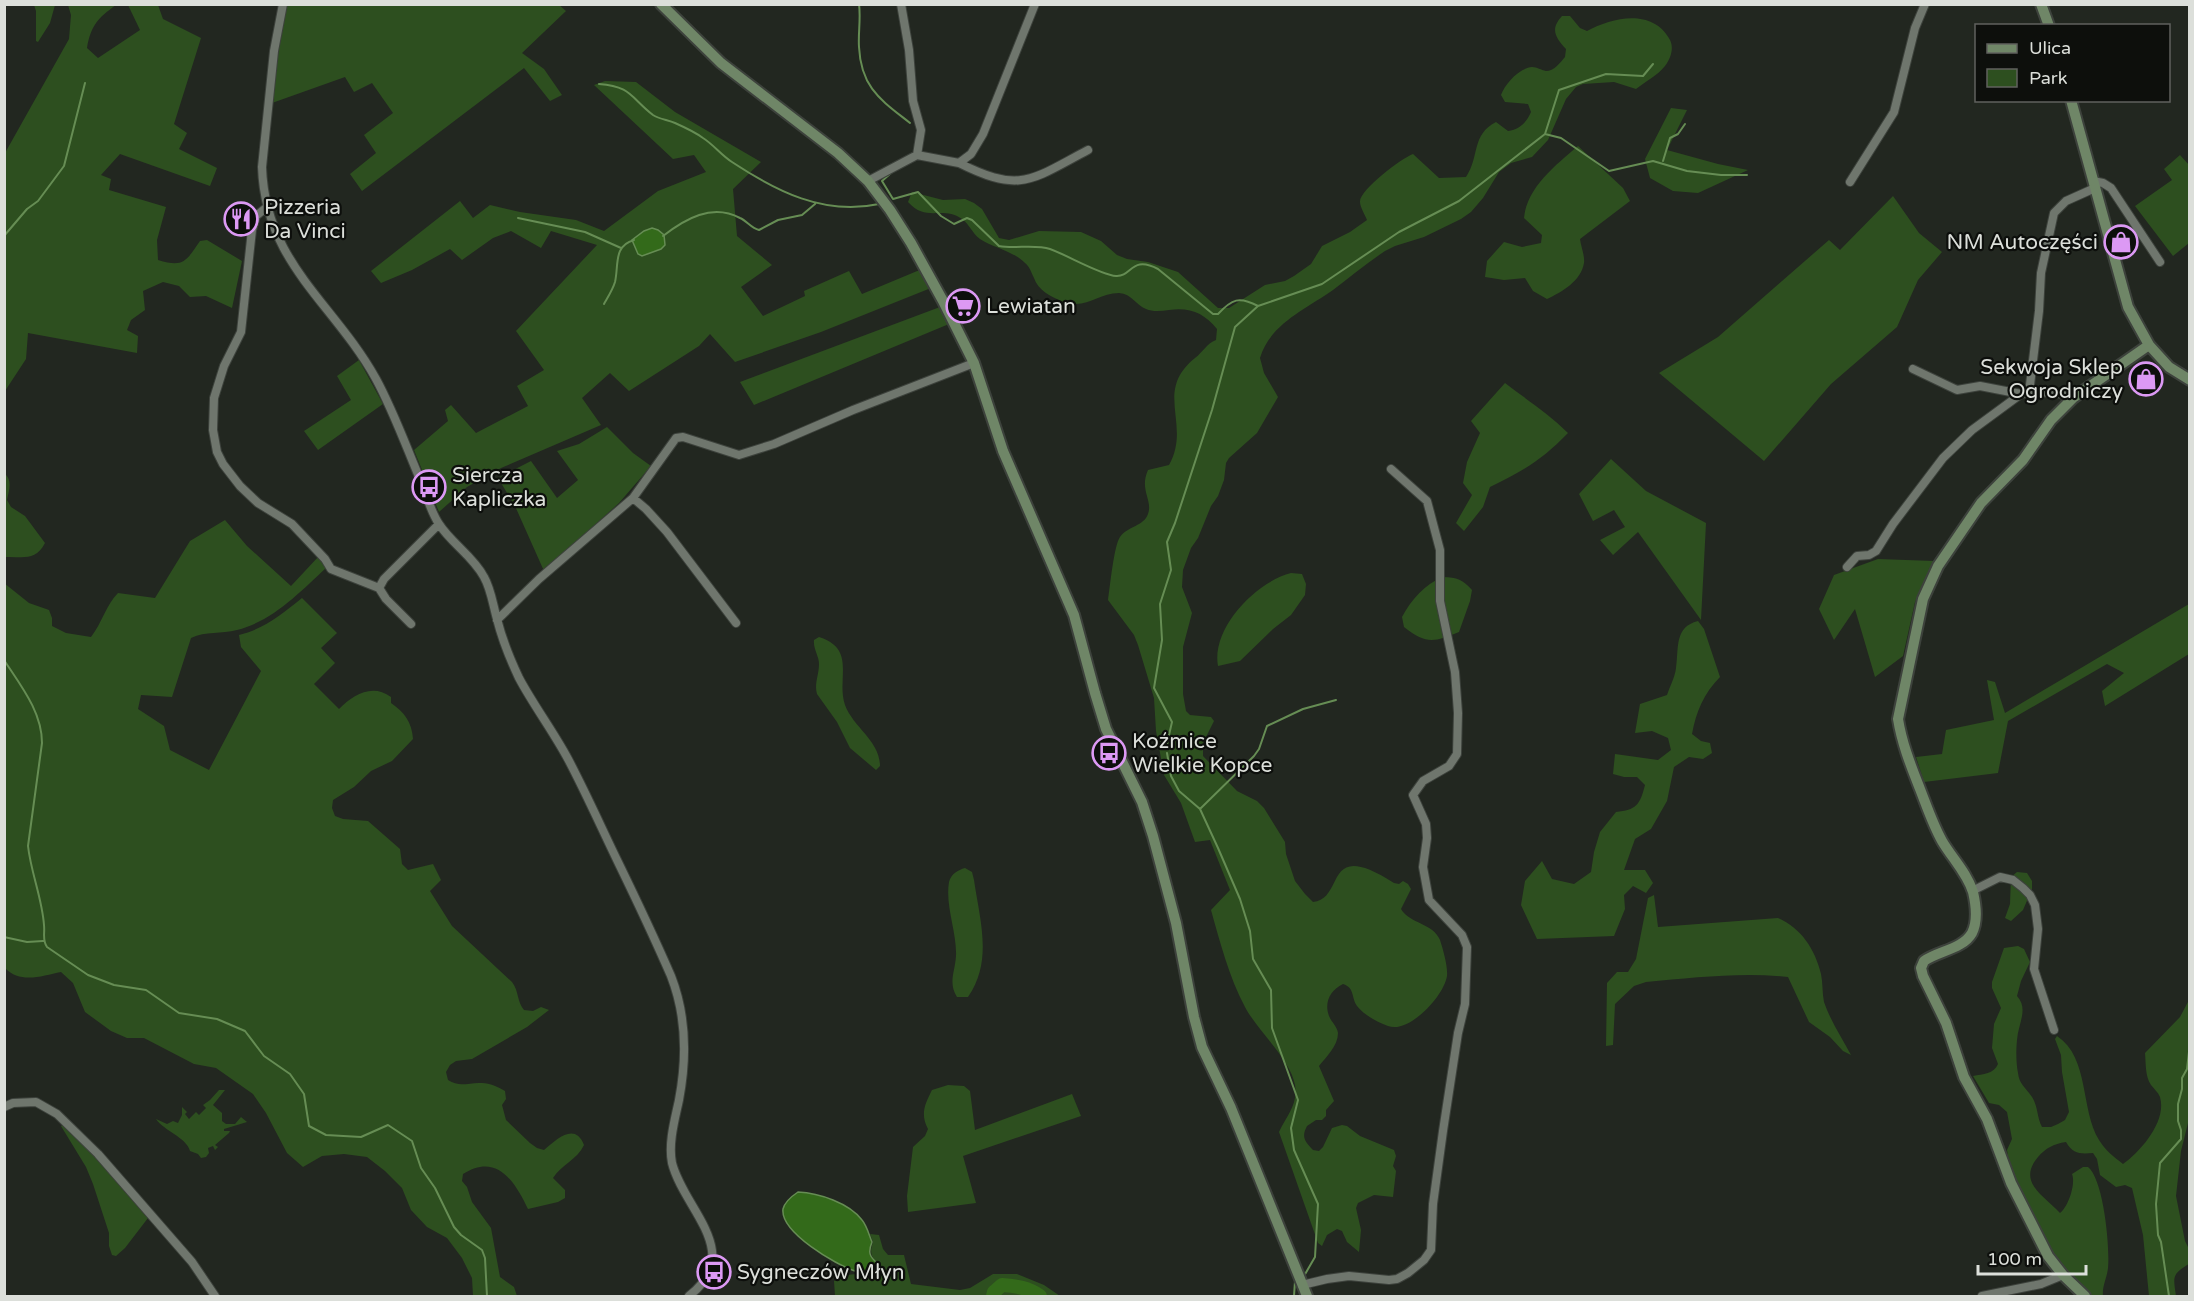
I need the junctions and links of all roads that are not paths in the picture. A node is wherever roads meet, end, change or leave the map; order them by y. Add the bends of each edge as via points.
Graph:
1 (284, 4) edge
2 (661, 4) edge
3 (901, 4) edge
4 (1035, 4) edge
5 (1925, 4) edge
6 (2041, 4) edge
7 (2048, 24) edge
8 (2071, 102) edge
9 (1088, 150) dead end
10 (917, 155) junction
11 (959, 163) junction
12 (868, 181) junction
13 (1850, 182) dead end
14 (2094, 185) junction
15 (267, 207) junction
16 (2160, 262) dead end
17 (2149, 345) junction
18 (974, 363) junction
19 (1913, 369) dead end
20 (2190, 380) edge
21 (2025, 394) junction
22 (2073, 398) junction
23 (1391, 469) dead end
24 (633, 498) junction
25 (439, 524) junction
26 (1847, 567) dead end
27 (379, 588) junction
28 (497, 620) junction
29 (736, 623) dead end
30 (411, 624) dead end
31 (1972, 891) junction
32 (2054, 1030) dead end
33 (4, 1107) edge
34 (2063, 1275) junction
35 (1302, 1286) junction
36 (215, 1296) edge
37 (689, 1296) edge
38 (1307, 1296) edge
39 (1982, 1296) edge
40 (2085, 1296) edge

1 - 15 street via 274,51 262,167
2 - 12 street via 721,63 838,153
3 - 10 street via 913,100 921,130
4 - 11 street via 983,134 971,154
5 - 13 street via 1894,112
6 - 7 street
8 - 14 street
9 - 11 street via 1022,182 984,176
10 - 11 street
10 - 12 street
12 - 18 street via 924,264
14 - 16 street via 2103,183 2111,188
14 - 17 street via 2128,308
14 - 21 street via 2066,201 2055,213 2041,273
15 - 25 street via 295,270 376,379
15 - 27 street via 256,216 252,230 241,332 214,398 217,452 240,486 258,503 292,524 331,569
17 - 20 street via 2169,367
17 - 22 street
18 - 24 street via 739,455 676,438
18 - 35 street via 1003,451 1071,606 1106,729 1148,819 1176,923 1202,1047 1231,1108
19 - 21 street via 1957,390 1980,386
21 - 22 street via 2057,393
21 - 26 street via 1954,446 1876,551 1857,556
22 - 31 street via 1982,503 1938,566 1923,599 1909,663 1898,719 1901,737 1938,832
23 - 35 street via 1427,501 1440,550 1440,601 1455,672 1457,754 1449,766 1423,781 1413,795 1426,824 1424,867 1429,900 1462,935 1467,947 1465,1004 1435,1194 1431,1250 1424,1260 1396,1279 1349,1276
24 - 28 street
24 - 29 street via 667,532
25 - 27 street
25 - 28 street via 485,578
27 - 30 street
28 - 37 street via 515,670 578,779 679,998 685,1044 672,1163 707,1231 713,1255 705,1282
31 - 32 street via 2000,877 2013,880 2030,895 2037,914 2034,969
31 - 34 street via 1976,920 1971,935 1924,960 1921,968 1946,1023 1964,1077 1988,1119 2011,1183 2043,1248
33 - 36 street via 36,1102 57,1114 98,1154 192,1262
34 - 39 street via 2041,1284
34 - 40 street
35 - 38 street

